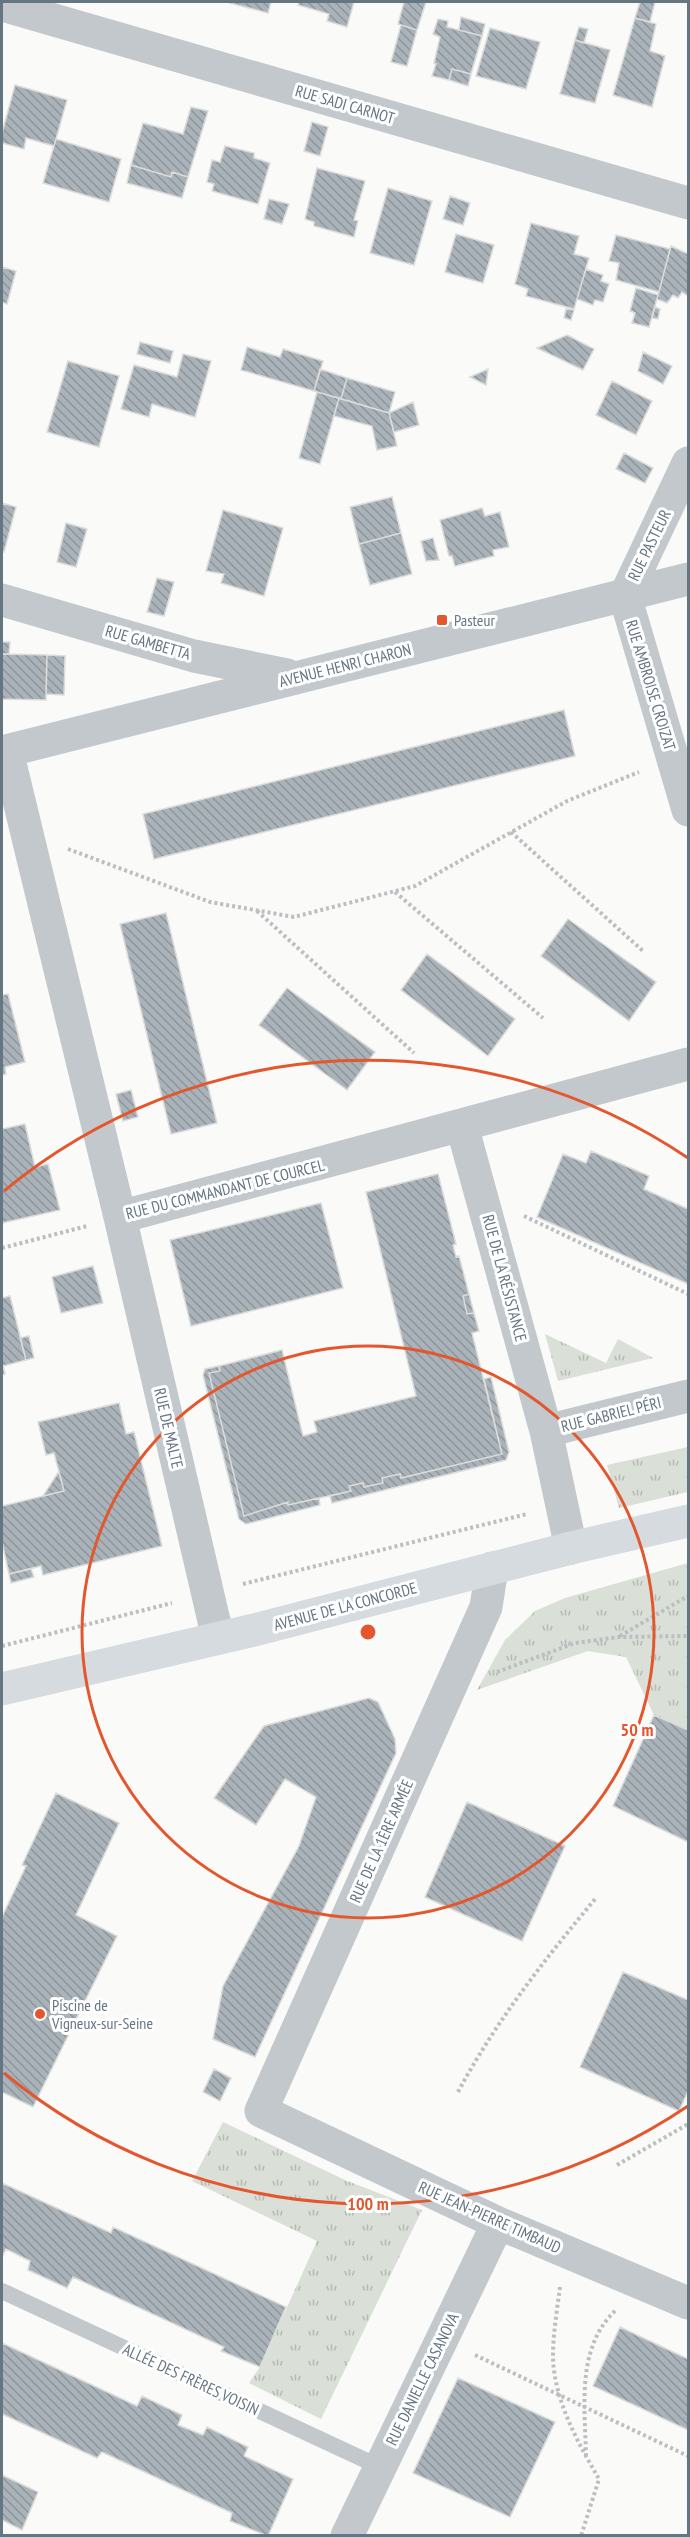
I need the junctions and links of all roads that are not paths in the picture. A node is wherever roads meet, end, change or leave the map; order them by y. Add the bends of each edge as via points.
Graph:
1 (2, 5) edge
2 (688, 203) edge
3 (688, 462) edge
4 (688, 579) edge
5 (625, 596) junction
6 (2, 600) edge
7 (296, 677) junction
8 (4, 751) edge
9 (688, 810) edge
10 (688, 1064) edge
11 (462, 1126) junction
12 (120, 1217) junction
13 (688, 1396) edge
14 (546, 1431) junction
15 (688, 1521) edge
16 (571, 1548) junction
17 (492, 1568) junction
18 (218, 1638) junction
19 (2, 1689) edge
20 (261, 2111) joint
21 (498, 2223) junction
22 (2, 2291) edge
23 (688, 2303) edge
24 (380, 2467) junction
25 (347, 2535) edge

1 - 2 street, RUE SADI CARNOT
3 - 5 street, RUE PASTEUR
4 - 5 street, AVENUE HENRI CHARON
5 - 7 street, AVENUE HENRI CHARON
5 - 9 street, RUE AMBROISE CROIZAT
6 - 7 street, RUE GAMBETTA via 194,656
7 - 8 street, AVENUE HENRI CHARON
8 - 12 street, RUE DU COMMANDANT DE COURCEL
10 - 11 street, RUE DU COMMANDANT DE COURCEL
11 - 12 street, RUE DU COMMANDANT DE COURCEL
11 - 14 street, RUE DE LA RÉSISTANCE
12 - 18 street, RUE DE MALTE
13 - 14 street, RUE GABRIEL PÉRI
14 - 16 street, RUE GABRIEL PÉRI
15 - 16 street, AVENUE DE LA CONCORDE
16 - 17 street, AVENUE DE LA CONCORDE
17 - 18 street, AVENUE DE LA CONCORDE
17 - 20 street, RUE DE LA 1ÈRE ARMÉE via 486,1606
18 - 19 street, AVENUE DE LA CONCORDE
20 - 21 street, RUE JEAN-PIERRE TIMBAUD
21 - 23 street, RUE JEAN-PIERRE TIMBAUD
21 - 24 street, RUE DANIELLE CASANOVA
22 - 24 lane, ALLÉE DES FRÈRES VOISIN
24 - 25 street, RUE DANIELLE CASANOVA

